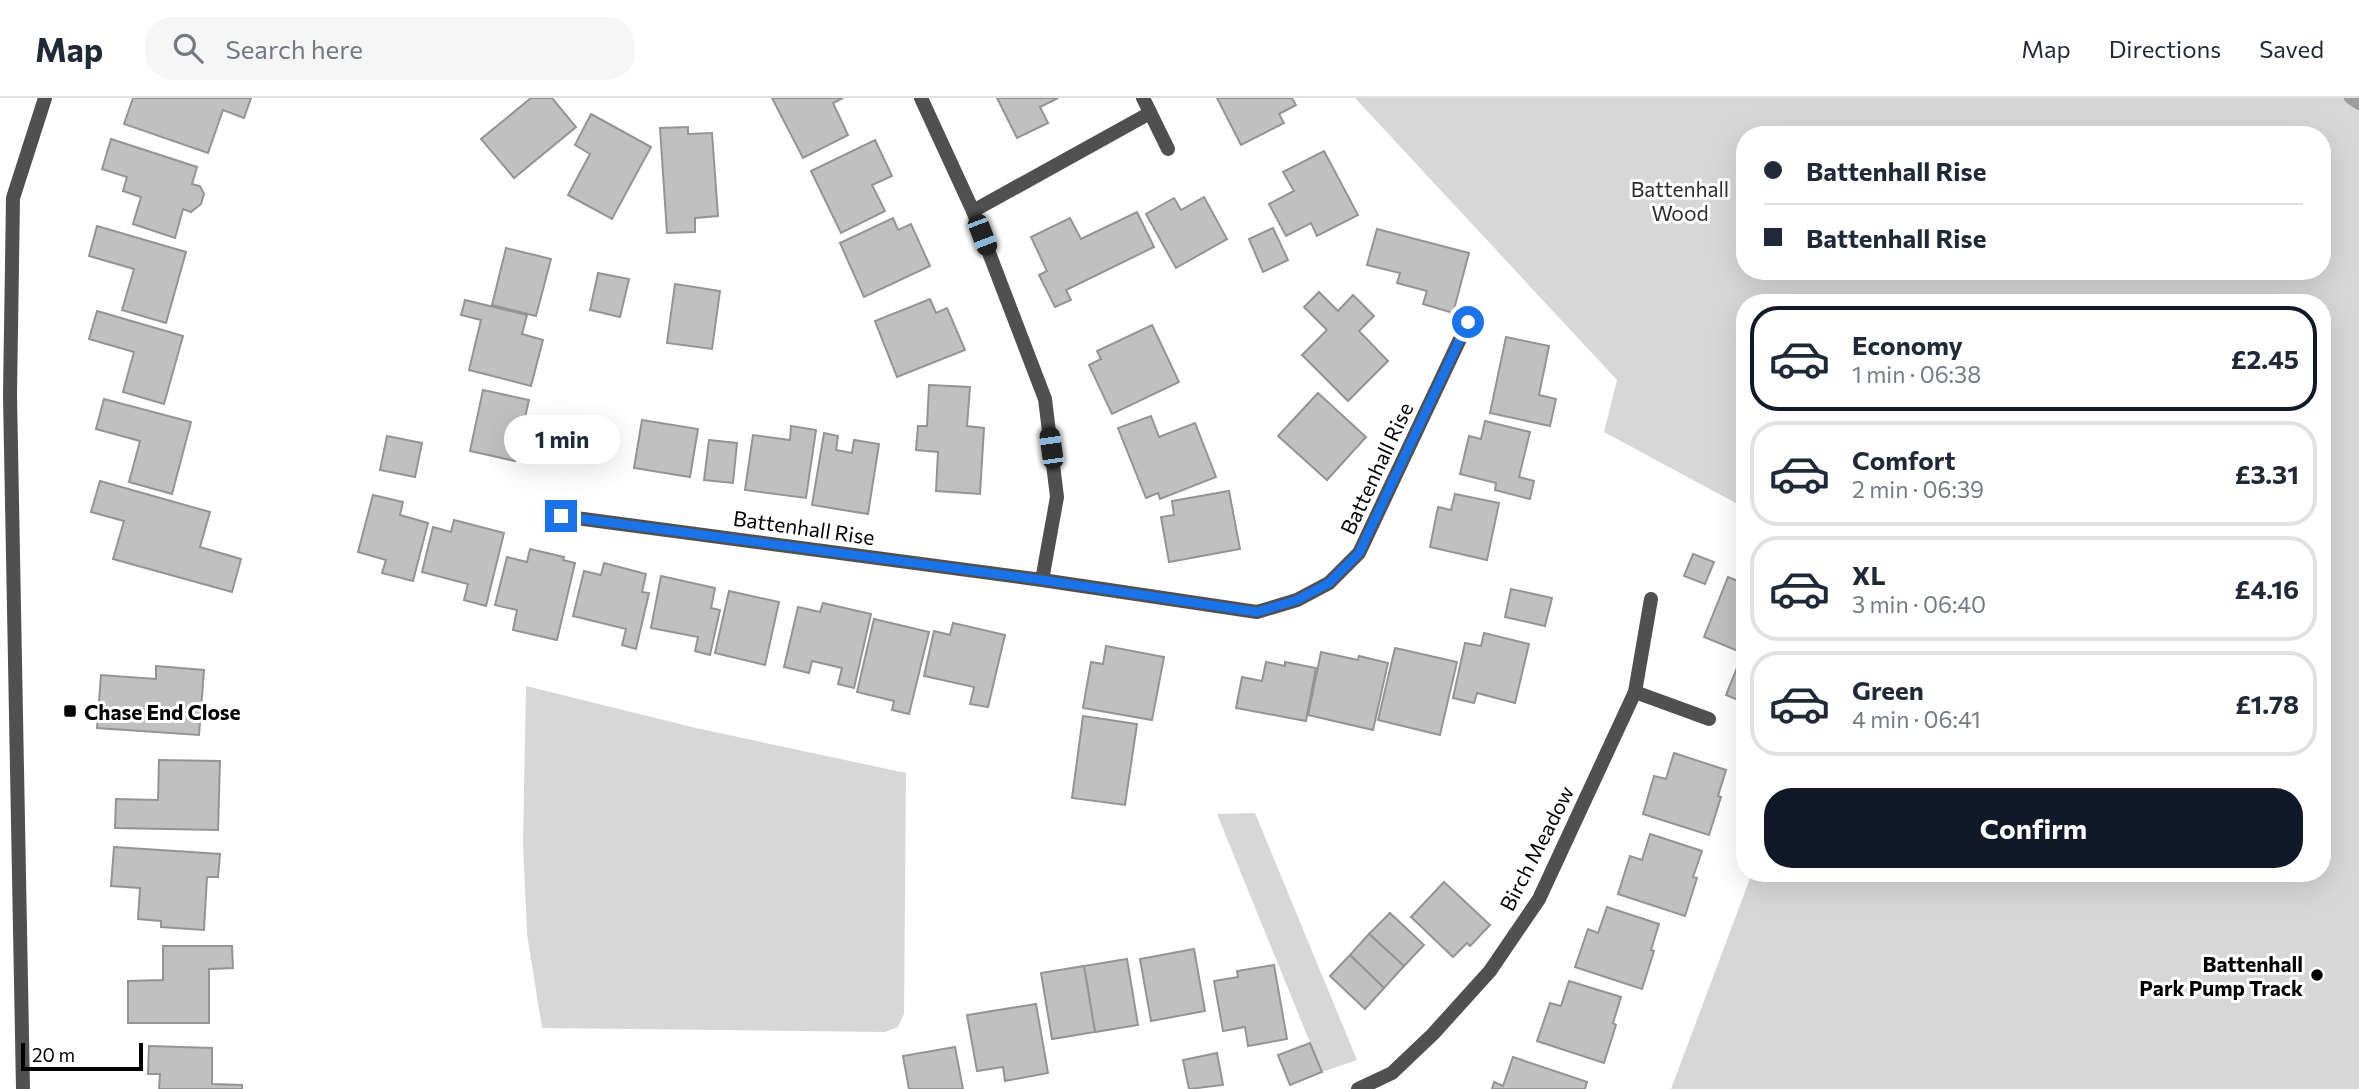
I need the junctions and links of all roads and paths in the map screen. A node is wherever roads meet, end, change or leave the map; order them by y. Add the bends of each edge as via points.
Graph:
1 (45, 98) edge
2 (921, 98) edge
3 (1143, 98) edge
4 (1150, 113) junction
5 (1168, 149) dead end
6 (974, 211) junction
7 (1468, 322) dead end
8 (561, 516) dead end
9 (1042, 580) junction
10 (7, 585) edge
11 (1651, 599) dead end
12 (1635, 692) junction
13 (1709, 719) dead end
14 (23, 1089) edge
15 (1358, 1089) edge

1 - 10 street via 13,198
2 - 6 street
3 - 4 street
4 - 5 street
4 - 6 street
6 - 9 street via 1045,399 1058,497
7 - 9 street, Battenhall Rise via 1359,553 1329,583 1297,600 1257,612
8 - 9 street, Battenhall Rise
10 - 14 street
11 - 12 street, Birch Meadow
12 - 13 street
12 - 15 street, Birch Meadow via 1539,899 1490,971 1392,1073

